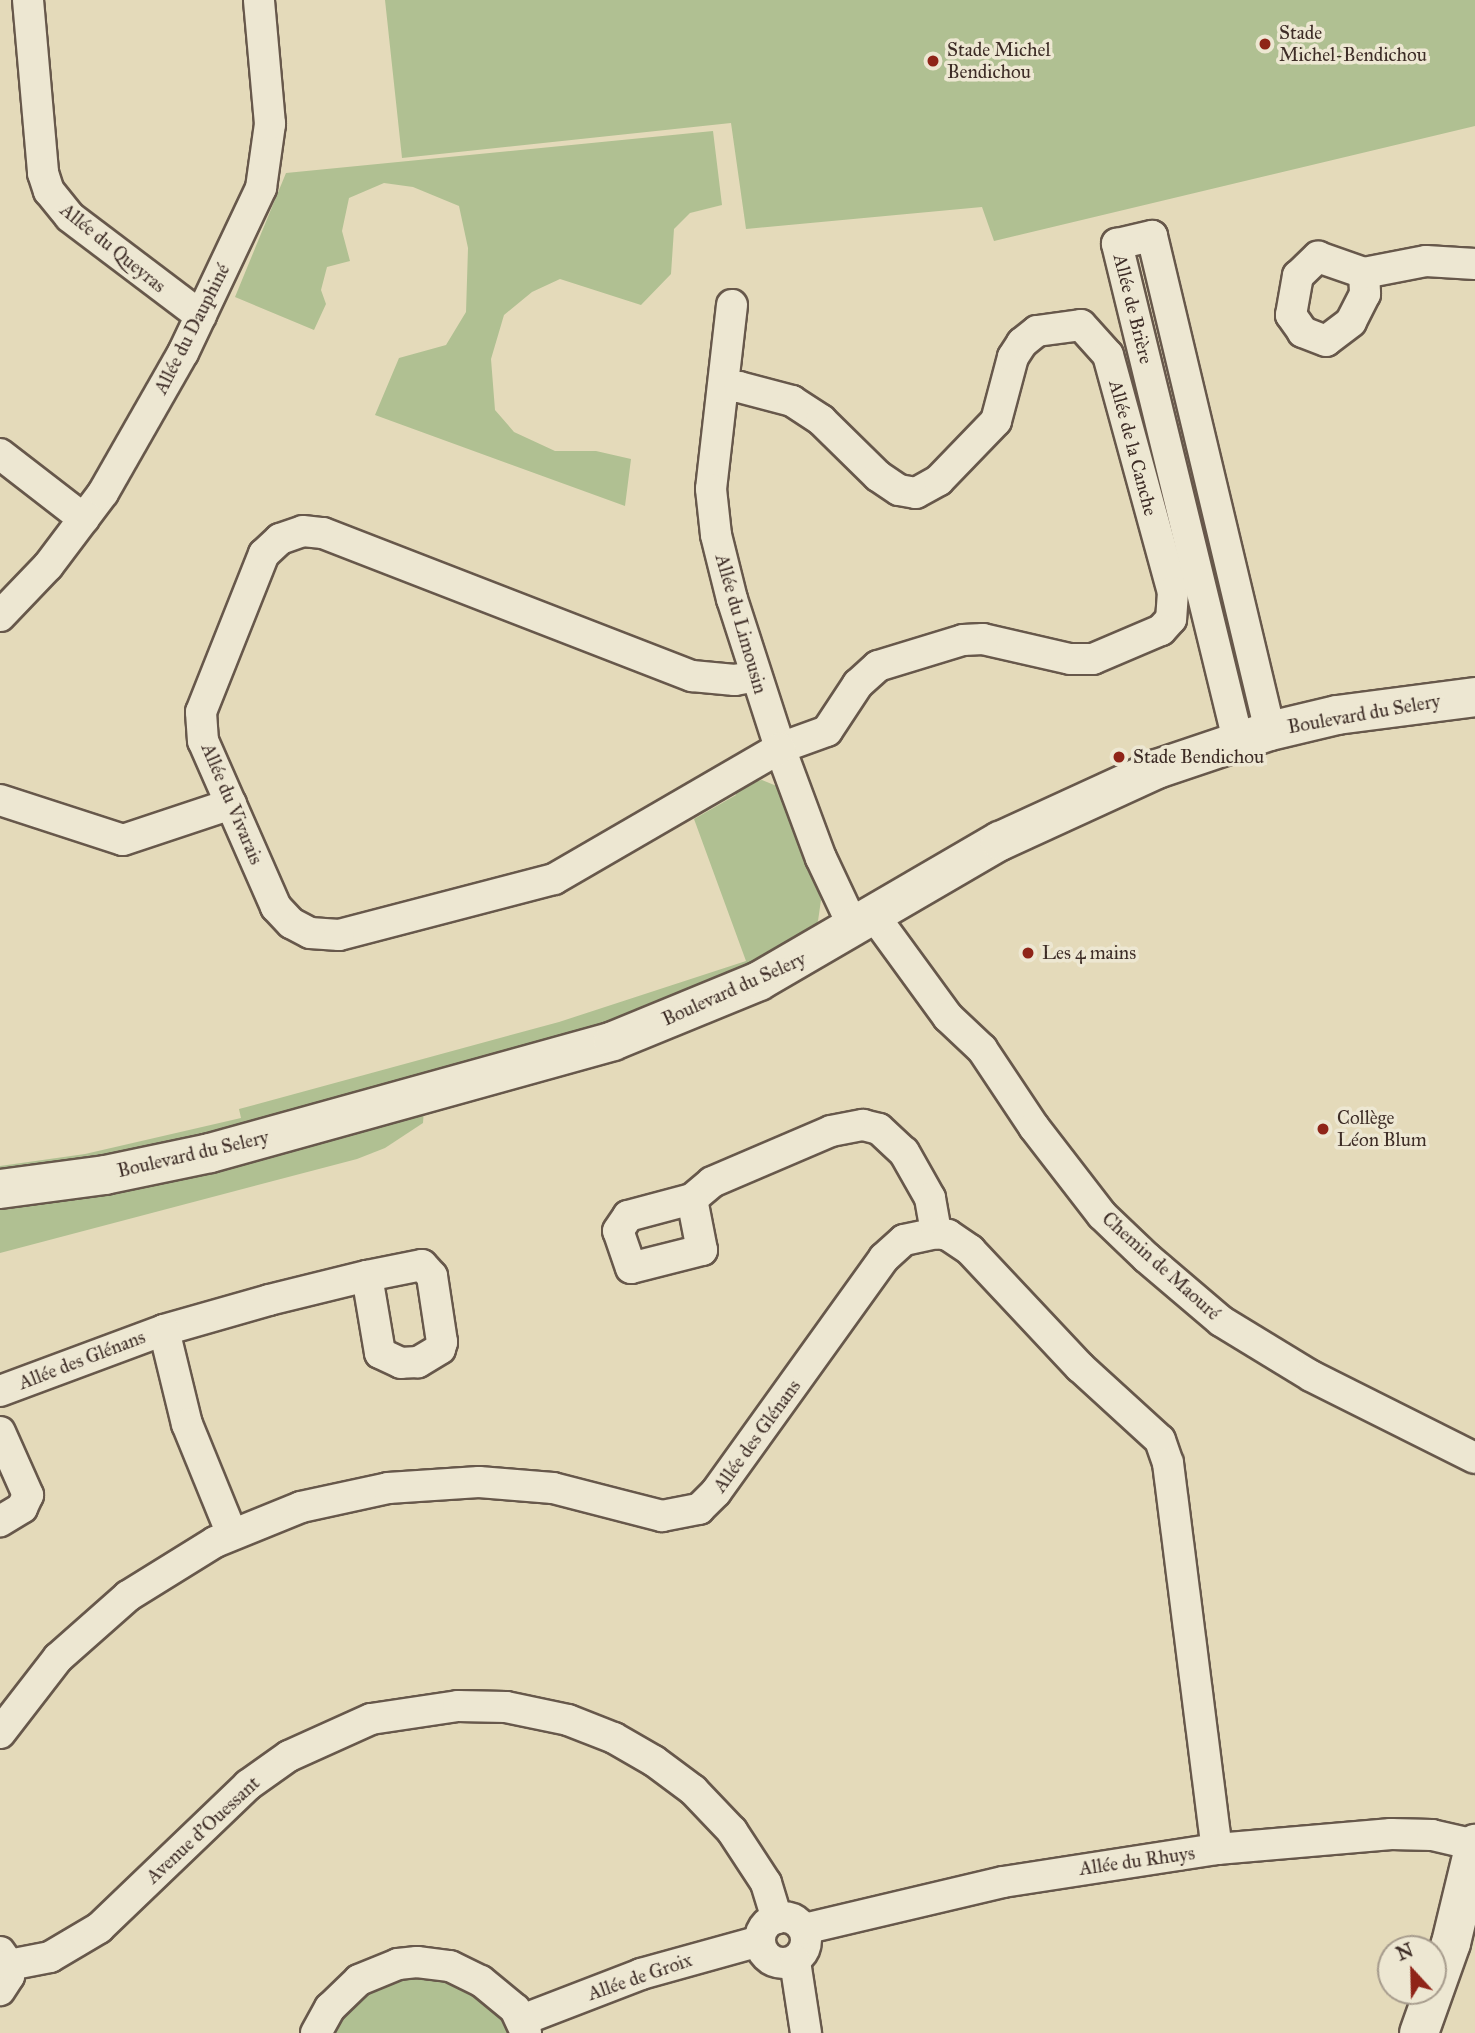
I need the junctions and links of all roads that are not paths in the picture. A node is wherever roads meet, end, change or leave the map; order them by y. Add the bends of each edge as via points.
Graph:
1 (28, 0) edge
2 (259, 0) edge
3 (1475, 264) edge
4 (1364, 273) dead end
5 (732, 305) dead end
6 (201, 316) junction
7 (723, 387) junction
8 (0, 454) edge
9 (84, 520) junction
10 (0, 615) edge
11 (755, 676) junction
12 (1475, 697) edge
13 (1254, 736) junction
14 (780, 748) junction
15 (0, 800) edge
16 (231, 804) junction
17 (865, 922) junction
18 (0, 1189) edge
19 (692, 1199) dead end
20 (936, 1233) junction
21 (367, 1276) dead end
22 (163, 1330) junction
23 (0, 1391) edge
24 (0, 1432) edge
25 (1475, 1458) edge
26 (0, 1521) edge
27 (232, 1534) junction
28 (0, 1733) edge
29 (1475, 1845) edge
30 (1217, 1849) junction
31 (780, 1929) junction
32 (795, 1961) junction
33 (3, 1969) edge
34 (524, 2027) edge
35 (316, 2033) edge
36 (806, 2033) edge
37 (1419, 2033) edge

1 - 6 street, Allée du Queyras via 43,173 49,191 70,218
2 - 6 street, Allée du Dauphiné via 270,124 265,172
3 - 4 street via 1426,261
5 - 7 street, Allée du Limousin
6 - 9 street, Allée du Dauphiné
7 - 11 street, Allée du Limousin via 711,489 719,548
7 - 14 street, Allée de la Canche via 792,401 821,420 878,476 899,490 916,493 939,480 996,421 1013,357 1022,343 1037,331 1081,325 1108,355 1173,592 1171,619 1161,630 1093,660 983,639 963,640 878,666 858,684 827,731
8 - 9 street
9 - 10 street, Allée du Dauphiné via 28,589
11 - 14 street, Allée du Limousin
11 - 16 street, Allée du Vivarais via 735,680 692,676 323,533 303,531 280,539 264,554 201,712 203,741
12 - 13 street, Boulevard du Selery via 1404,703
13 - 13 street, Allée de Brière via 1152,236 1117,244
13 - 17 street, Boulevard du Selery via 1058,811
14 - 16 street, Allée du Vivarais via 554,879 339,935 310,933 291,923 276,907
14 - 17 street, Allée du Limousin via 821,858
15 - 16 street via 123,840
17 - 18 street, Boulevard du Selery via 738,991 545,1062 210,1153 105,1175
17 - 25 street, Chemin de Maouré via 982,1049 1034,1127 1102,1215 1220,1321 1311,1376
19 - 20 street via 712,1182 831,1131 863,1125 891,1138 924,1182
20 - 27 street, Allée des Glénans via 904,1240 884,1258 716,1492 699,1509 662,1516 553,1488 448,1482 342,1496
20 - 30 street via 948,1235 970,1250 1080,1367 1160,1440 1168,1463
21 - 22 street, Allée des Glénans
22 - 23 street, Allée des Glénans
22 - 27 street, Allée des Glénans via 187,1424
24 - 26 street via 28,1495 22,1508
27 - 28 street, Allée des Glénans via 174,1565 111,1609 51,1666
29 - 30 street, Allée du Rhuys via 1432,1835 1391,1833
29 - 37 street via 1451,1943
30 - 31 street, Allée du Rhuys via 1003,1882
31 - 32 street via 804,1952
31 - 32 street via 772,1961
31 - 33 street, Avenue d'Ouessant via 766,1884 732,1831 693,1790 654,1761 614,1738 568,1720 506,1707 458,1706 371,1719 289,1756 247,1785 81,1941 50,1957
31 - 34 street, Allée de Groix via 641,1975
32 - 36 street
34 - 35 street via 506,2000 465,1972 417,1962 398,1964 359,1980 330,2008

